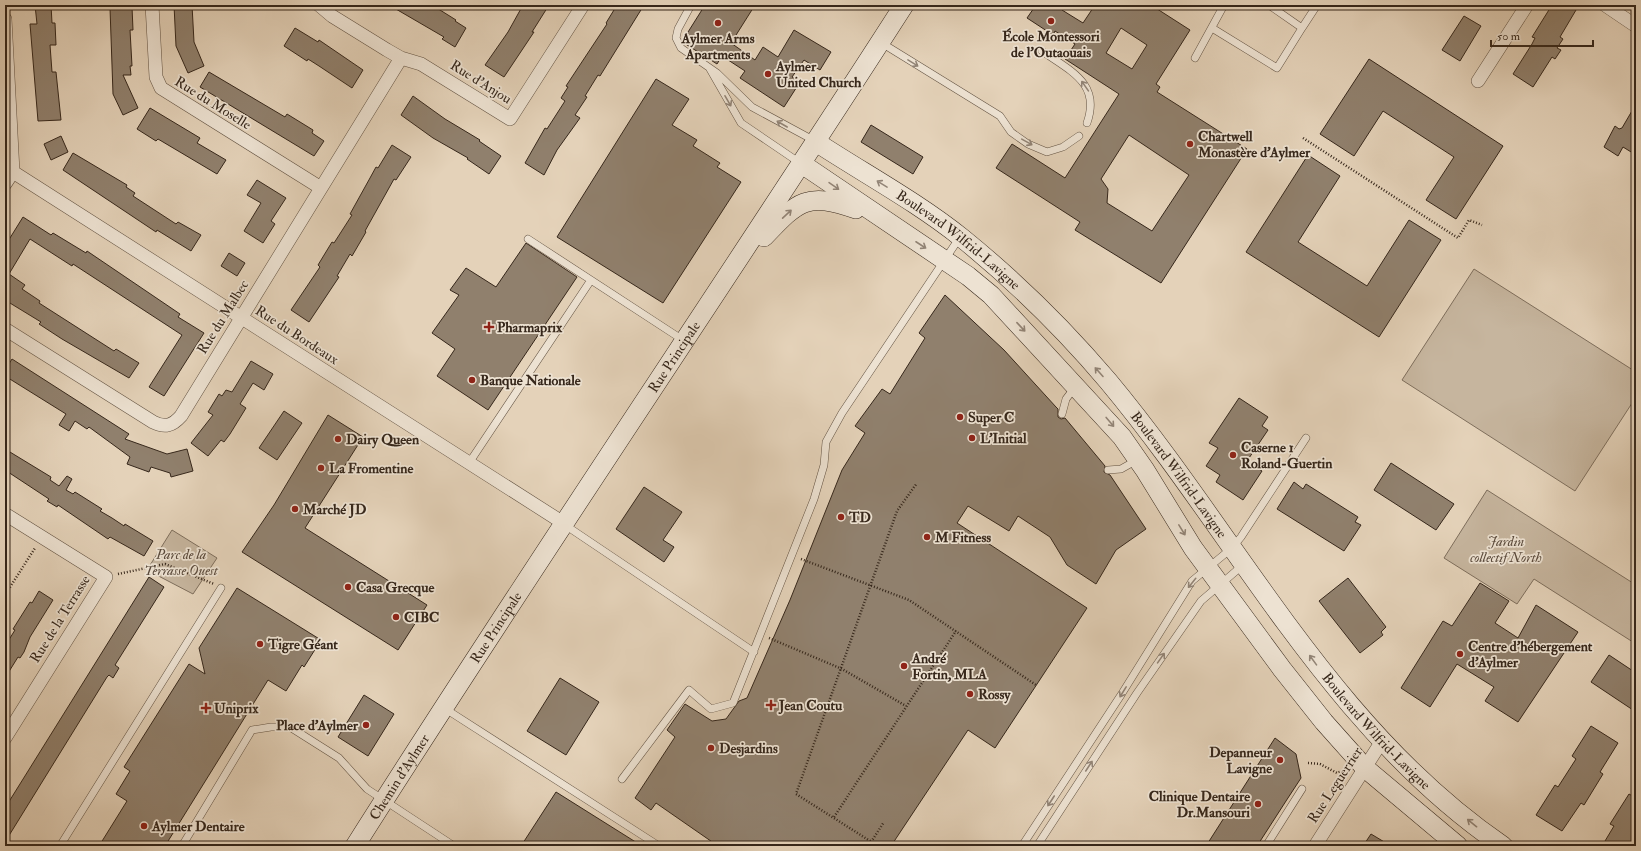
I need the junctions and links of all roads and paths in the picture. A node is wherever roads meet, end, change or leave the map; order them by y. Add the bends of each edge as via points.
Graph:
1 (152, 5) edge
2 (319, 5) edge
3 (583, 5) edge
4 (691, 5) edge
5 (904, 5) edge
6 (1224, 5) edge
7 (1269, 5) edge
8 (1317, 5) edge
9 (1527, 5) edge
10 (1605, 5) edge
11 (5, 18) edge
12 (1636, 26) edge
13 (1212, 28) junction
14 (1302, 28) junction
15 (5, 37) edge
16 (880, 42) junction
17 (1042, 51) dead end
18 (401, 58) junction
19 (1195, 58) dead end
20 (709, 67) junction
21 (1478, 81) dead end
22 (1087, 123) dead end
23 (1079, 136) dead end
24 (1303, 138) dead end
25 (816, 142) junction
26 (802, 164) junction
27 (13, 172) junction
28 (5, 184) edge
29 (320, 188) junction
30 (889, 224) junction
31 (1482, 225) dead end
32 (960, 237) junction
33 (528, 239) dead end
34 (945, 260) junction
35 (731, 272) junction
36 (590, 280) junction
37 (242, 318) junction
38 (5, 329) edge
39 (685, 341) junction
40 (1076, 385) junction
41 (1062, 414) dead end
42 (1306, 438) dead end
43 (1138, 459) junction
44 (469, 463) junction
45 (1108, 470) dead end
46 (917, 483) dead end
47 (5, 514) edge
48 (564, 524) junction
49 (42, 537) junction
50 (1232, 548) junction
51 (801, 559) dead end
52 (1244, 564) junction
53 (1208, 566) junction
54 (106, 577) junction
55 (1220, 583) junction
56 (871, 585) junction
57 (221, 588) joint
58 (5, 595) edge
59 (956, 631) junction
60 (761, 634) junction
61 (754, 652) junction
62 (842, 669) junction
63 (1036, 684) dead end
64 (906, 706) junction
65 (444, 708) junction
66 (5, 738) edge
67 (1382, 741) junction
68 (1308, 764) dead end
69 (1358, 768) junction
70 (622, 779) dead end
71 (1302, 789) dead end
72 (384, 801) junction
73 (834, 817) junction
74 (884, 822) dead end
75 (871, 842) junction
76 (60, 846) edge
77 (182, 846) edge
78 (355, 846) edge
79 (454, 846) edge
80 (659, 846) edge
81 (878, 846) edge
82 (1022, 846) edge
83 (1037, 846) edge
84 (1266, 846) edge
85 (1315, 846) edge
86 (1458, 846) edge
87 (1503, 846) edge

1 - 29 street, Rue du Moselle via 156,77 161,88
2 - 18 street, Rue d'Anjou via 332,16
3 - 18 street, Rue d'Anjou via 510,119 421,64
4 - 20 lane via 676,38 681,48
5 - 16 main road, Rue Principale
6 - 13 lane
7 - 14 lane
8 - 14 lane
9 - 21 street
10 - 12 street
11 - 15 street
13 - 14 lane via 1276,68
13 - 19 lane
15 - 27 street
16 -> 23 lane via 1000,116 1011,132 1028,144 1047,152 1063,147
16 - 25 main road, Rue Principale
22 -> 17 lane via 1091,113 1090,93 1079,78
18 - 29 street, Rue du Malbec
25 -> 20 lane via 752,107
20 -> 26 lane via 741,123
24 - 31 path via 1458,238 1469,220
25 - 26 main road, Rue Principale
32 -> 25 main road, Boulevard Wilfrid-Lavigne via 907,199
26 -> 30 main road, Boulevard Wilfrid-Lavigne
26 - 35 main road, Rue Principale
27 - 28 street
27 - 37 street, Rue du Bordeaux
29 - 37 street, Rue du Malbec
30 -> 34 main road, Boulevard Wilfrid-Lavigne
35 -> 30 main road via 786,214 794,207 811,200 840,204
32 - 34 lane
50 -> 32 main road, Boulevard Wilfrid-Lavigne via 1142,423 1106,379 1003,272
33 - 36 lane
34 -> 40 main road, Boulevard Wilfrid-Lavigne via 991,295
34 - 60 lane via 842,413 826,442 824,465 814,499
35 - 39 main road, Rue Principale
36 - 39 lane
36 - 44 lane
37 - 38 street, Rue du Malbec via 180,416 175,423 168,426 153,422
37 - 44 street, Rue du Bordeaux
39 - 48 main road, Rue Principale
40 - 41 lane via 1066,399
40 -> 43 main road, Boulevard Wilfrid-Lavigne
42 - 50 lane
43 - 45 lane via 1121,468
43 -> 53 main road, Boulevard Wilfrid-Lavigne via 1193,548
44 - 48 street, Rue du Bordeaux
46 - 56 path via 897,511
47 - 49 street, Rue de la Terrasse
48 - 61 lane
48 - 65 main road, Rue Principale
49 - 54 street, Rue de la Terrasse
49 - 58 path
50 - 52 main road, Boulevard Wilfrid-Lavigne
50 - 53 lane
51 - 56 path
52 - 55 lane
67 -> 52 main road, Boulevard Wilfrid-Lavigne via 1328,680
53 - 55 main road, Boulevard Wilfrid-Lavigne
53 -> 82 lane via 1192,581
54 - 57 path via 165,564
54 - 66 street, Rue de la Terrasse
55 - 69 main road, Boulevard Wilfrid-Lavigne
83 -> 55 lane via 1137,693 1201,602
56 - 59 path via 910,600
56 - 62 path
57 - 76 lane
59 - 63 path
59 - 64 path
60 - 61 lane
60 - 62 path
61 - 70 lane via 733,703 711,708 689,690
62 - 64 path
62 - 73 path via 796,794
64 - 73 path
65 - 72 main road, Chemin d'Aylmer
65 - 80 lane
67 - 69 street, Rue Leguerrier
87 -> 67 main road, Boulevard Wilfrid-Lavigne via 1454,809
68 - 69 path via 1320,764 1337,773
69 - 85 street, Rue Leguerrier
69 - 86 main road, Boulevard Wilfrid-Lavigne
71 - 84 lane
72 - 77 lane via 367,789 339,758 290,727 252,730
72 - 78 main road, Chemin d'Aylmer
72 - 79 lane
73 - 75 path
74 - 75 path
75 - 81 path

